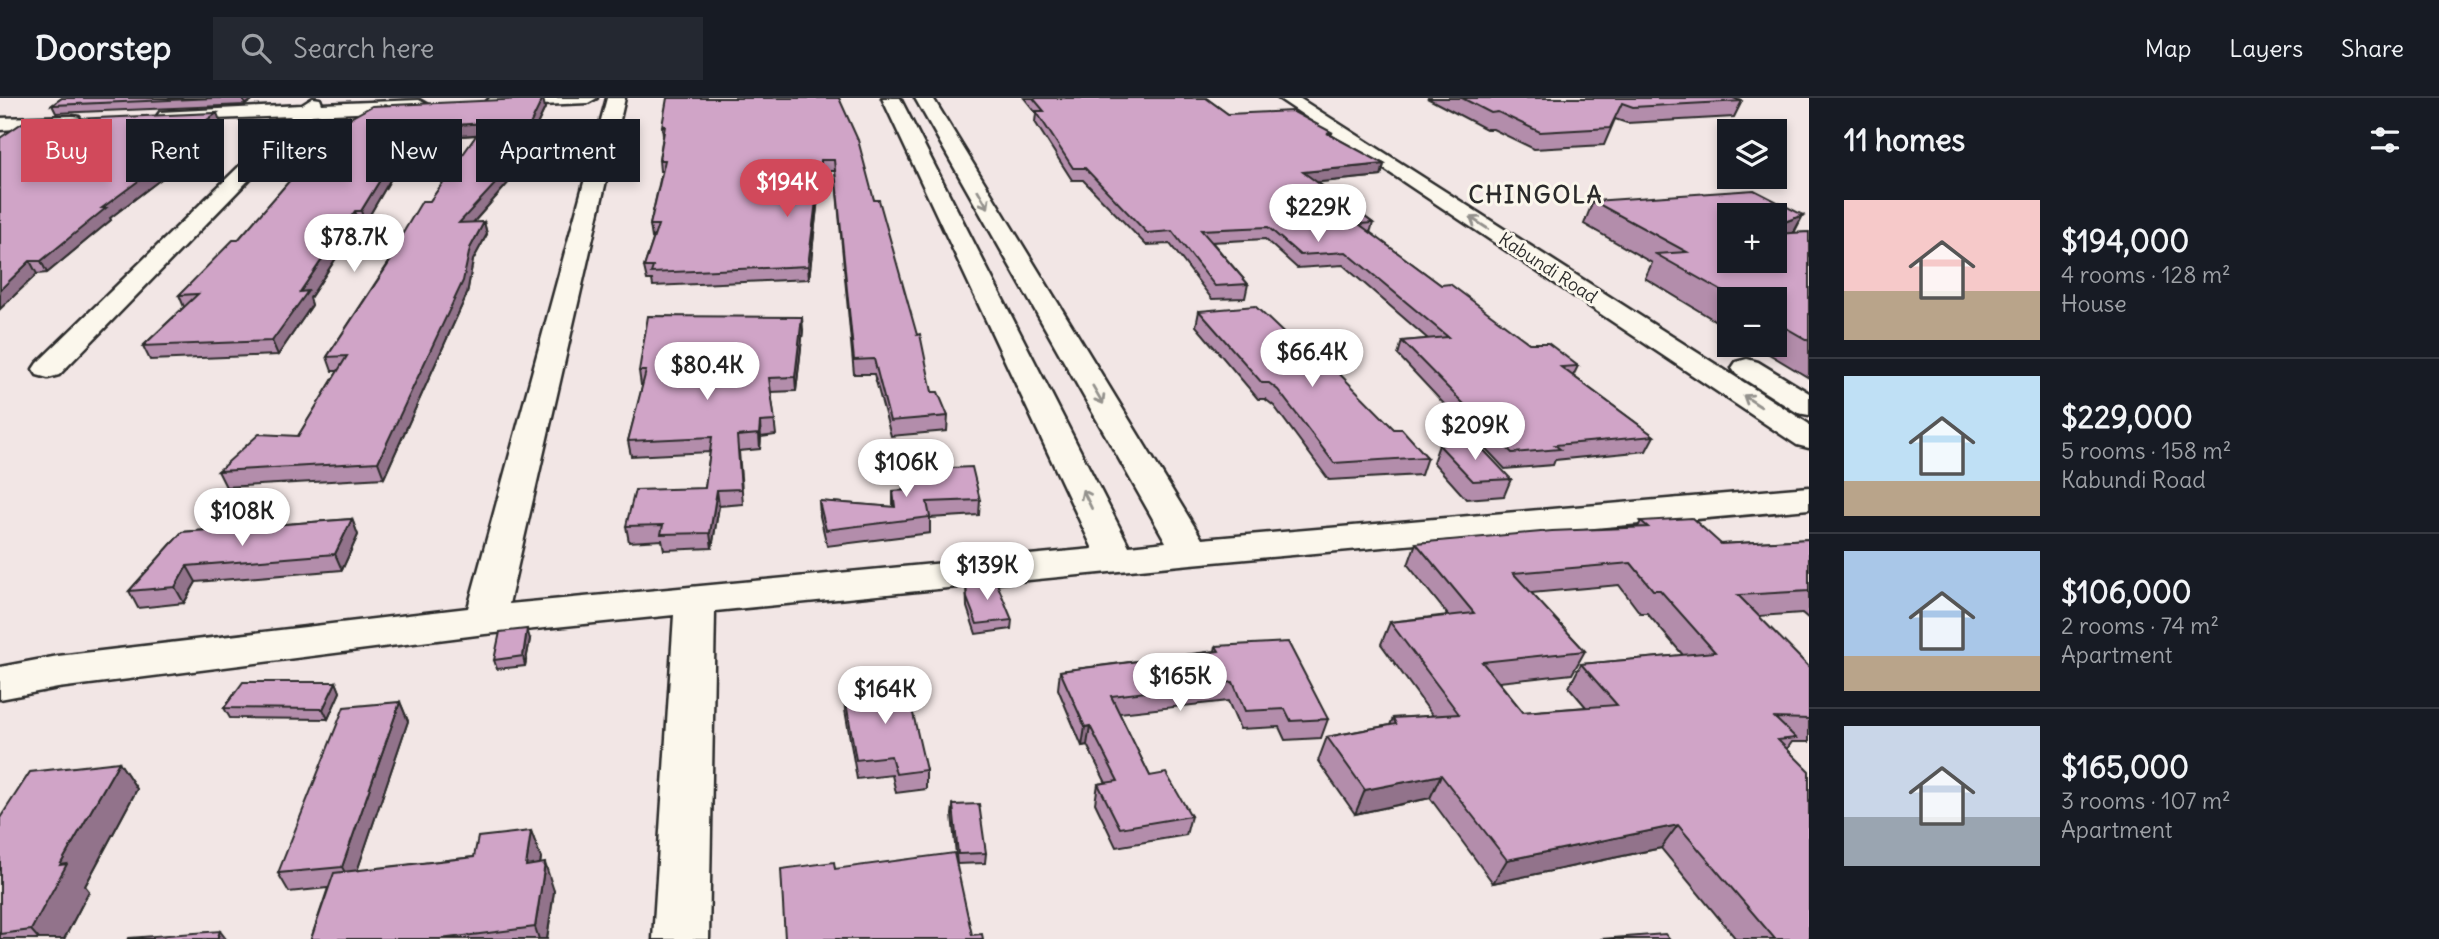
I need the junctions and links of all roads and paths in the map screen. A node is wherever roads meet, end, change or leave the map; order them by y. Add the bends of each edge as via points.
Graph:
1 (588, 98) edge
2 (617, 98) edge
3 (891, 98) edge
4 (924, 98) edge
5 (1287, 98) edge
6 (1312, 98) edge
7 (481, 103) edge
8 (21, 104) dead end
9 (313, 104) edge
10 (440, 104) edge
11 (0, 115) edge
12 (153, 117) edge
13 (21, 123) edge
14 (0, 124) edge
15 (1388, 145) junction
16 (1361, 146) junction
17 (964, 166) junction
18 (926, 168) junction
19 (1045, 305) junction
20 (994, 309) junction
21 (1692, 334) dead end
22 (1729, 357) edge
23 (48, 369) dead end
24 (1809, 407) edge
25 (1809, 438) edge
26 (1809, 498) edge
27 (1191, 552) junction
28 (1117, 560) junction
29 (695, 601) junction
30 (485, 620) junction
31 (0, 683) edge
32 (681, 939) edge

1 - 7 street
2 - 30 street
3 - 18 street
4 - 17 street
5 - 16 street, Kabundi Road
6 - 15 street, Kabundi Road
8 - 11 street
9 - 10 street
9 - 12 street
9 - 23 street
13 - 14 street
15 - 16 street
15 - 21 street, Kabundi Road
25 -> 16 street, Kabundi Road
17 - 18 street
17 -> 19 street
18 - 20 street
19 - 20 street
19 -> 27 street
28 -> 20 street
22 - 24 street
26 - 27 street
27 - 28 street
28 - 29 street
29 - 30 street
29 - 32 street
30 - 31 street

